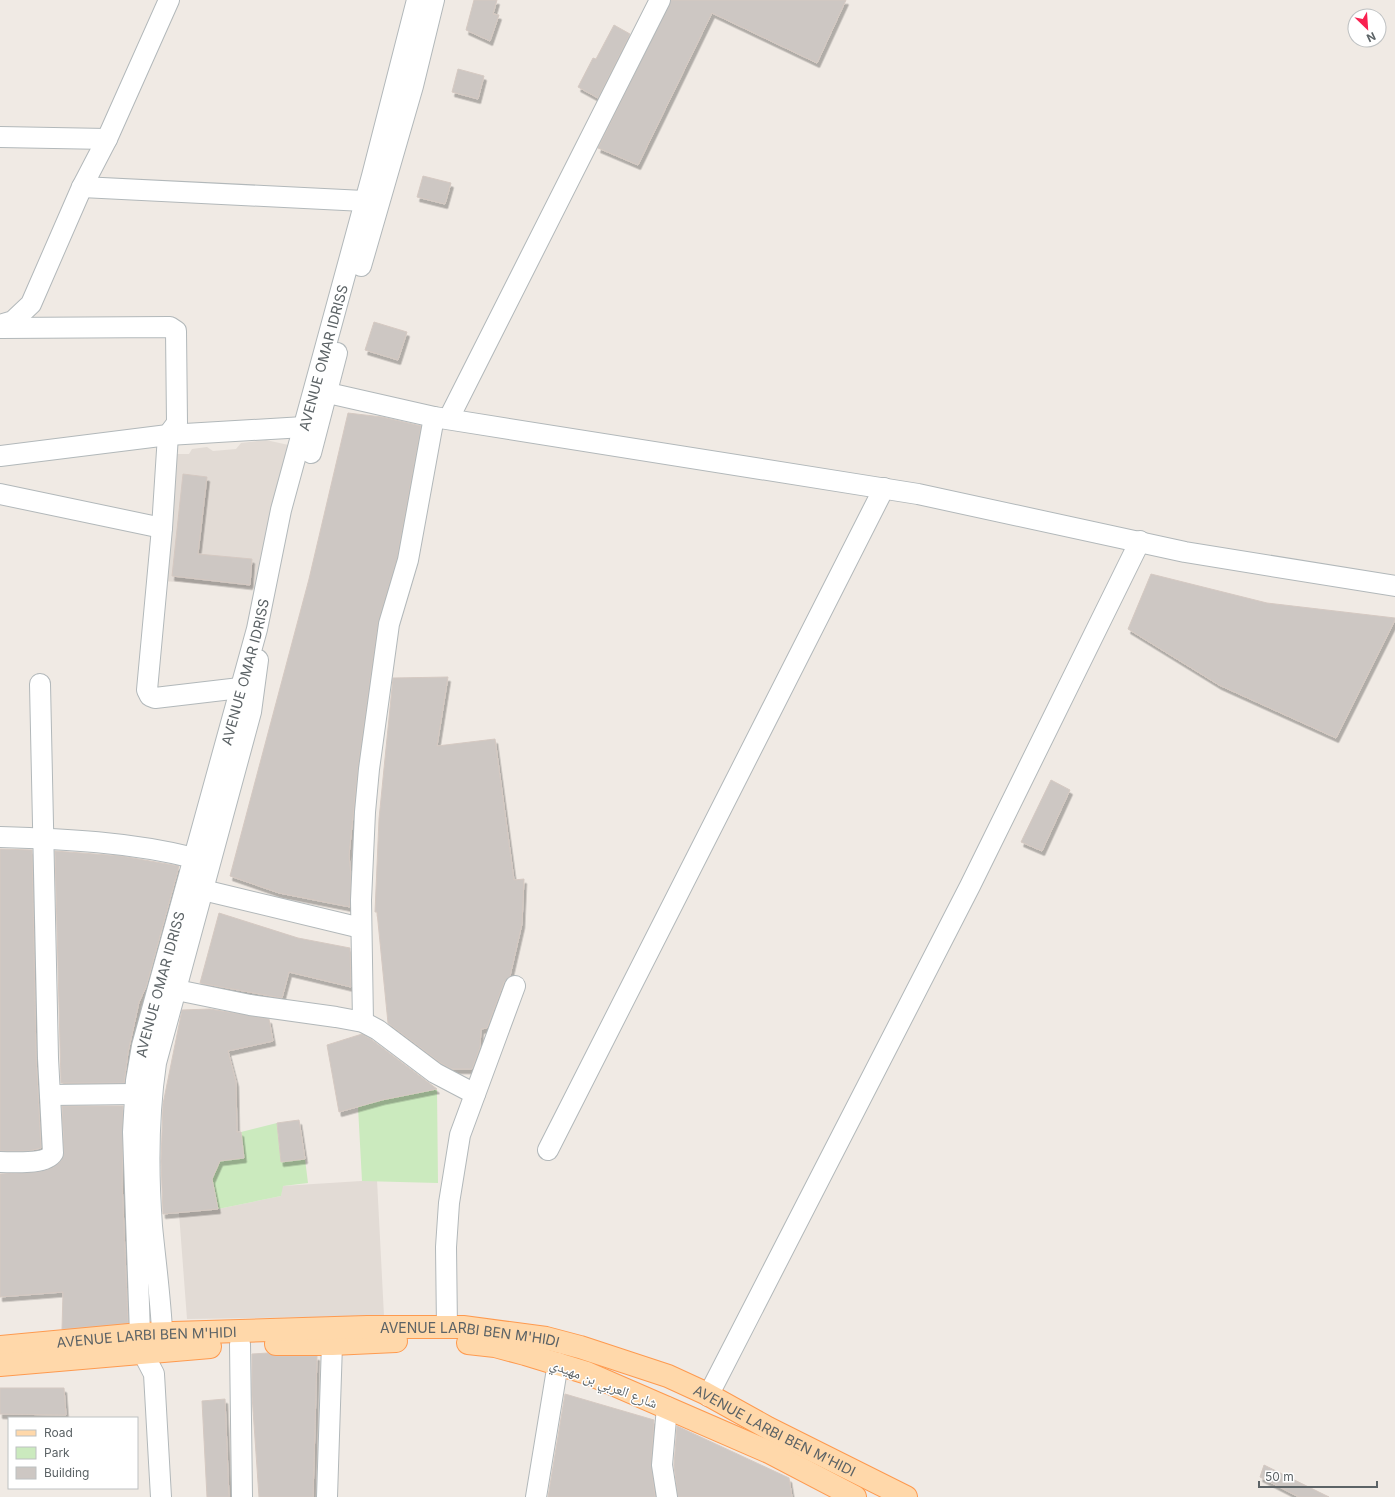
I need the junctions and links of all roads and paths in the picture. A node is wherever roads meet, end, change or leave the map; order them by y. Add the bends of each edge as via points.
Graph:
1 (169, 0) edge
2 (417, 0) edge
3 (434, 0) edge
4 (660, 0) edge
5 (0, 137) edge
6 (106, 139) junction
7 (82, 187) junction
8 (364, 201) junction
9 (0, 325) edge
10 (0, 328) edge
11 (321, 391) junction
12 (442, 417) junction
13 (304, 426) junction
14 (168, 435) junction
15 (0, 456) edge
16 (884, 488) junction
17 (0, 494) edge
18 (162, 528) junction
19 (1140, 541) junction
20 (1395, 586) edge
21 (40, 684) dead end
22 (240, 688) junction
23 (0, 837) edge
24 (44, 838) junction
25 (194, 858) junction
26 (203, 890) junction
27 (361, 928) junction
28 (515, 986) dead end
29 (167, 988) junction
30 (362, 1022) junction
31 (135, 1094) junction
32 (475, 1094) junction
33 (50, 1095) junction
34 (548, 1150) dead end
35 (0, 1162) edge
36 (447, 1328) junction
37 (163, 1342) junction
38 (141, 1343) junction
39 (240, 1344) junction
40 (332, 1344) junction
41 (0, 1347) edge
42 (558, 1363) junction
43 (0, 1365) edge
44 (154, 1374) junction
45 (708, 1396) junction
46 (666, 1407) junction
47 (161, 1497) edge
48 (242, 1497) edge
49 (327, 1497) edge
50 (536, 1497) edge
51 (667, 1497) edge
52 (855, 1497) edge
53 (906, 1497) edge

1 - 6 street
2 - 8 street, AVENUE OMAR IDRISS
3 - 11 street via 427,35 358,278
4 - 12 street
5 - 6 street
6 - 7 street
7 - 8 street
7 - 9 street via 31,304 13,321
8 - 11 street, AVENUE OMAR IDRISS
10 - 14 street via 173,328 177,335 177,423
11 - 12 street
11 - 13 street, AVENUE OMAR IDRISS
11 - 26 street via 280,564 265,607 251,712
12 - 16 street
12 - 27 street via 408,560 389,624 378,693 365,812
13 - 14 street
13 - 22 street, AVENUE OMAR IDRISS via 281,510 257,629
14 - 15 street
14 - 18 street
16 - 19 street
16 - 34 street
17 - 18 street
18 - 22 street via 148,694 155,698
19 - 20 street via 1185,552
19 - 45 street via 970,886
21 - 24 street
22 - 25 street, AVENUE OMAR IDRISS
23 - 24 street
24 - 25 street via 110,843
24 - 33 street
25 - 29 street, AVENUE OMAR IDRISS
26 - 27 street
26 - 29 street
27 - 30 street
28 - 32 street
29 - 30 street via 250,1006
29 - 31 street, AVENUE OMAR IDRISS via 142,1046
29 - 37 street via 149,1129 152,1225
30 - 32 street via 378,1030 435,1073
31 - 33 street
31 - 38 street, AVENUE OMAR IDRISS via 132,1162
32 - 36 street via 460,1135 449,1203 446,1247
33 - 35 street via 50,1156 42,1161
36 - 37 main road, AVENUE LARBI BEN M'HIDI via 361,1327
36 - 45 main road, AVENUE LARBI BEN M'HIDI via 463,1327 546,1338 668,1376
37 - 38 main road, شارع العربي بن مهيدي
37 - 39 main road, شارع العربي بن مهيدي
37 - 44 street
38 - 41 main road, AVENUE LARBI BEN M'HIDI
38 - 43 main road, شارع العربي بن مهيدي
38 - 44 street
39 - 40 main road, شارع العربي بن مهيدي
39 - 48 street
40 - 42 main road, شارع العربي بن مهيدي via 442,1341 471,1343 495,1346
40 - 49 street
42 - 46 main road, شارع العربي بن مهيدي
42 - 50 street
44 - 47 street
45 - 53 main road, AVENUE LARBI BEN M'HIDI
46 - 51 street via 662,1465
46 - 52 main road, شارع العربي بن مهيدي via 771,1453

